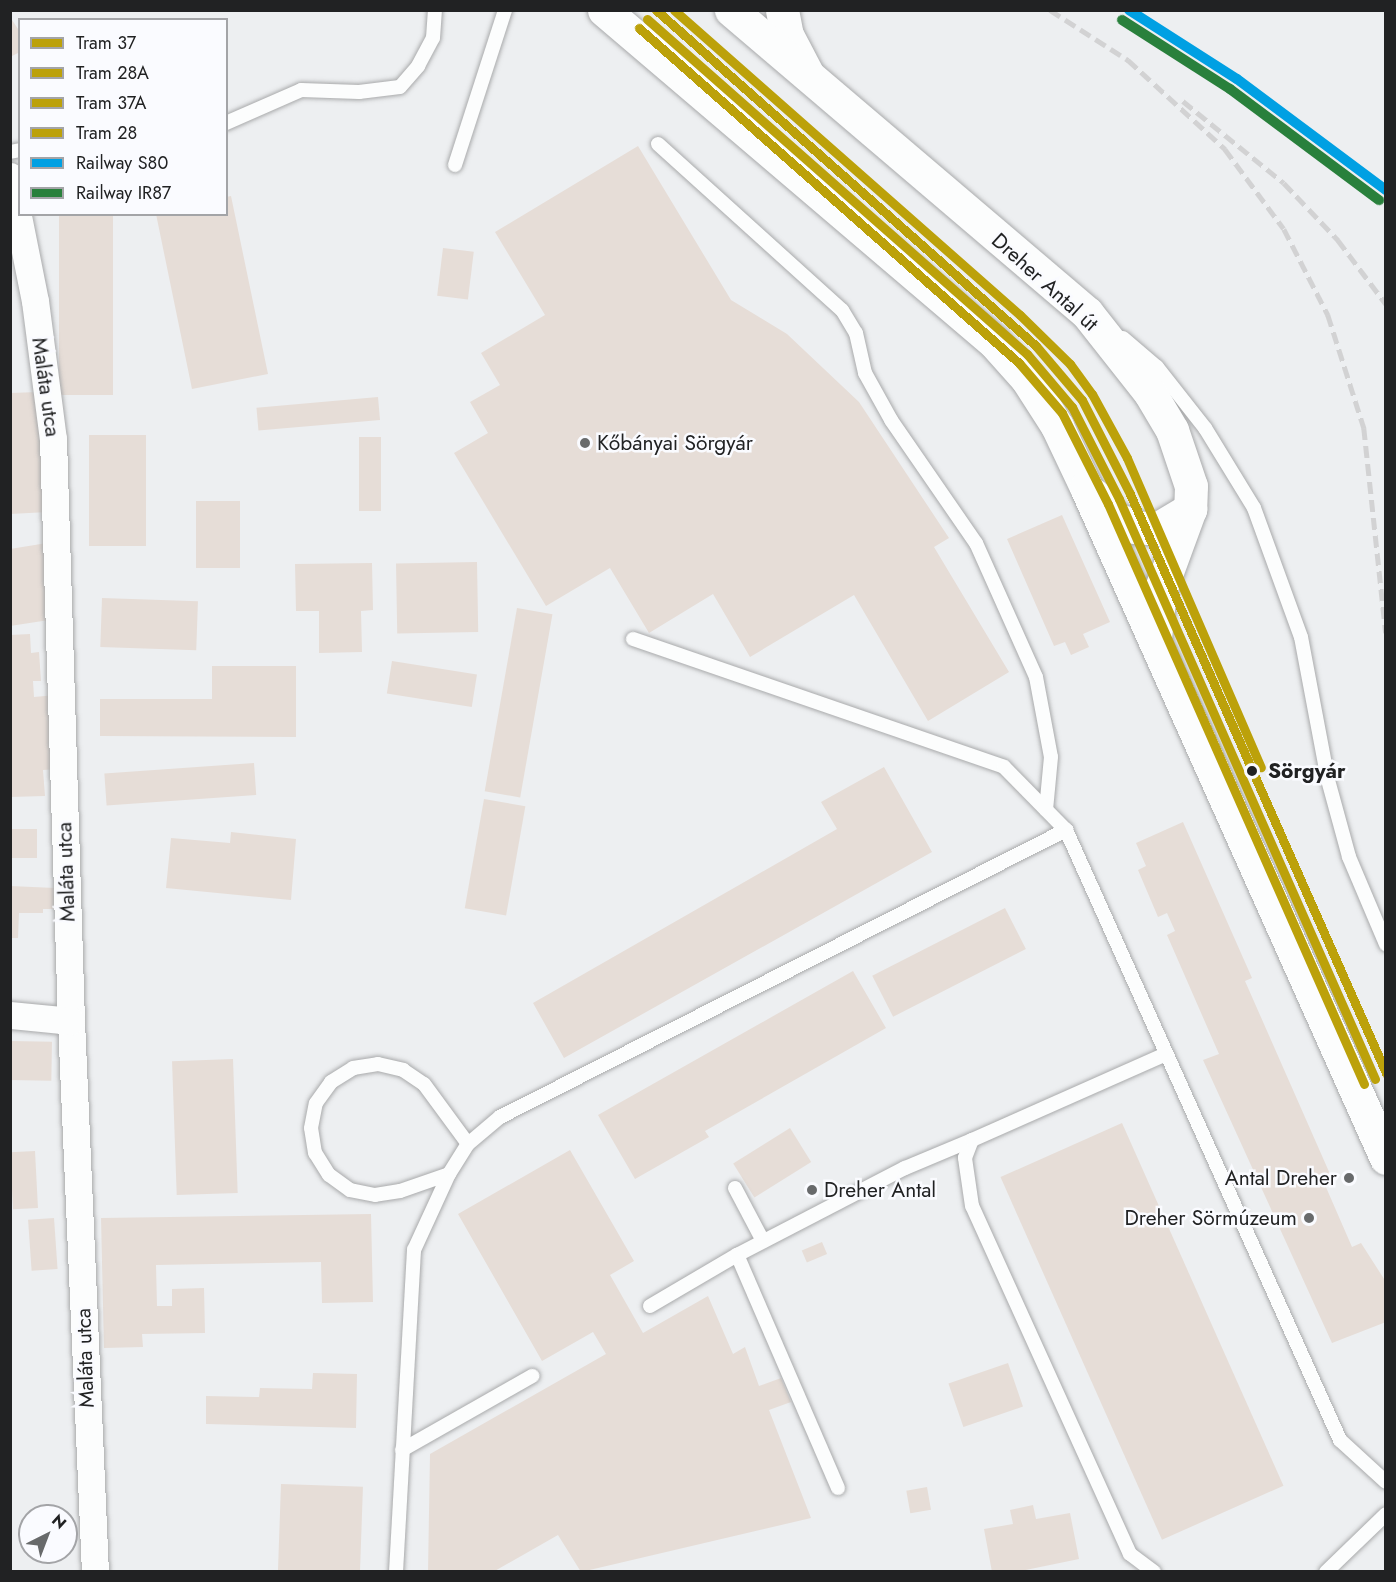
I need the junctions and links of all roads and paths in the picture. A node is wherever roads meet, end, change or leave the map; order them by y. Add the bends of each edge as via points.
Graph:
1 (435, 10) edge
2 (505, 10) edge
3 (604, 10) edge
4 (731, 10) edge
5 (782, 10) edge
6 (812, 82) junction
7 (228, 122) edge
8 (658, 144) dead end
9 (454, 165) dead end
10 (10, 176) edge
11 (1087, 313) junction
12 (1086, 487) junction
13 (1190, 509) junction
14 (633, 639) dead end
15 (1155, 640) junction
16 (1046, 810) junction
17 (1066, 830) junction
18 (1386, 944) edge
19 (10, 1015) edge
20 (71, 1021) junction
21 (1166, 1054) junction
22 (972, 1140) junction
23 (468, 1144) junction
24 (1386, 1158) edge
25 (449, 1174) junction
26 (735, 1188) dead end
27 (763, 1241) junction
28 (738, 1254) junction
29 (650, 1306) dead end
30 (532, 1376) dead end
31 (402, 1450) junction
32 (1386, 1482) edge
33 (838, 1488) dead end
34 (1386, 1514) edge
35 (95, 1572) edge
36 (396, 1572) edge
37 (1154, 1572) edge
38 (1326, 1572) edge

1 - 7 lane via 433,38 418,66 400,87 359,92 301,90
2 - 9 lane
3 - 12 main road, Dreher Antal út via 994,342 1027,379 1051,416
4 - 6 main road, Dreher Antal út
5 - 6 main road via 787,35
6 - 11 main road, Dreher Antal út
8 - 16 lane via 842,310 856,333 866,373 891,420 976,543 1036,677 1051,757
10 - 20 street, Maláta utca via 35,301 53,438
11 - 13 main road, Dreher Antal út via 1150,393 1173,430 1191,486
11 - 18 lane via 1156,367 1222,451 1254,508 1301,637 1328,780 1349,857
12 - 13 main road via 1115,518 1135,526 1157,529
12 - 15 main road, Dreher Antal út
13 - 15 main road, Dreher Antal út via 1160,591
14 - 16 lane via 1005,767
15 - 24 main road, Dreher Antal út
16 - 17 lane
17 - 21 lane
17 - 23 lane via 500,1117
19 - 20 street
20 - 35 street, Maláta utca
21 - 22 lane
21 - 32 lane via 1340,1440
22 - 27 lane via 905,1168
22 - 37 lane via 965,1158 972,1206 1130,1554
23 - 25 lane
23 - 25 lane via 424,1084 403,1070 378,1064 353,1068 331,1082 316,1103 311,1128 315,1153 329,1174 350,1190 375,1195 400,1191
25 - 31 lane via 414,1250
26 - 27 lane
27 - 28 lane
28 - 29 lane
28 - 33 lane
30 - 31 lane
31 - 36 lane
34 - 38 lane

